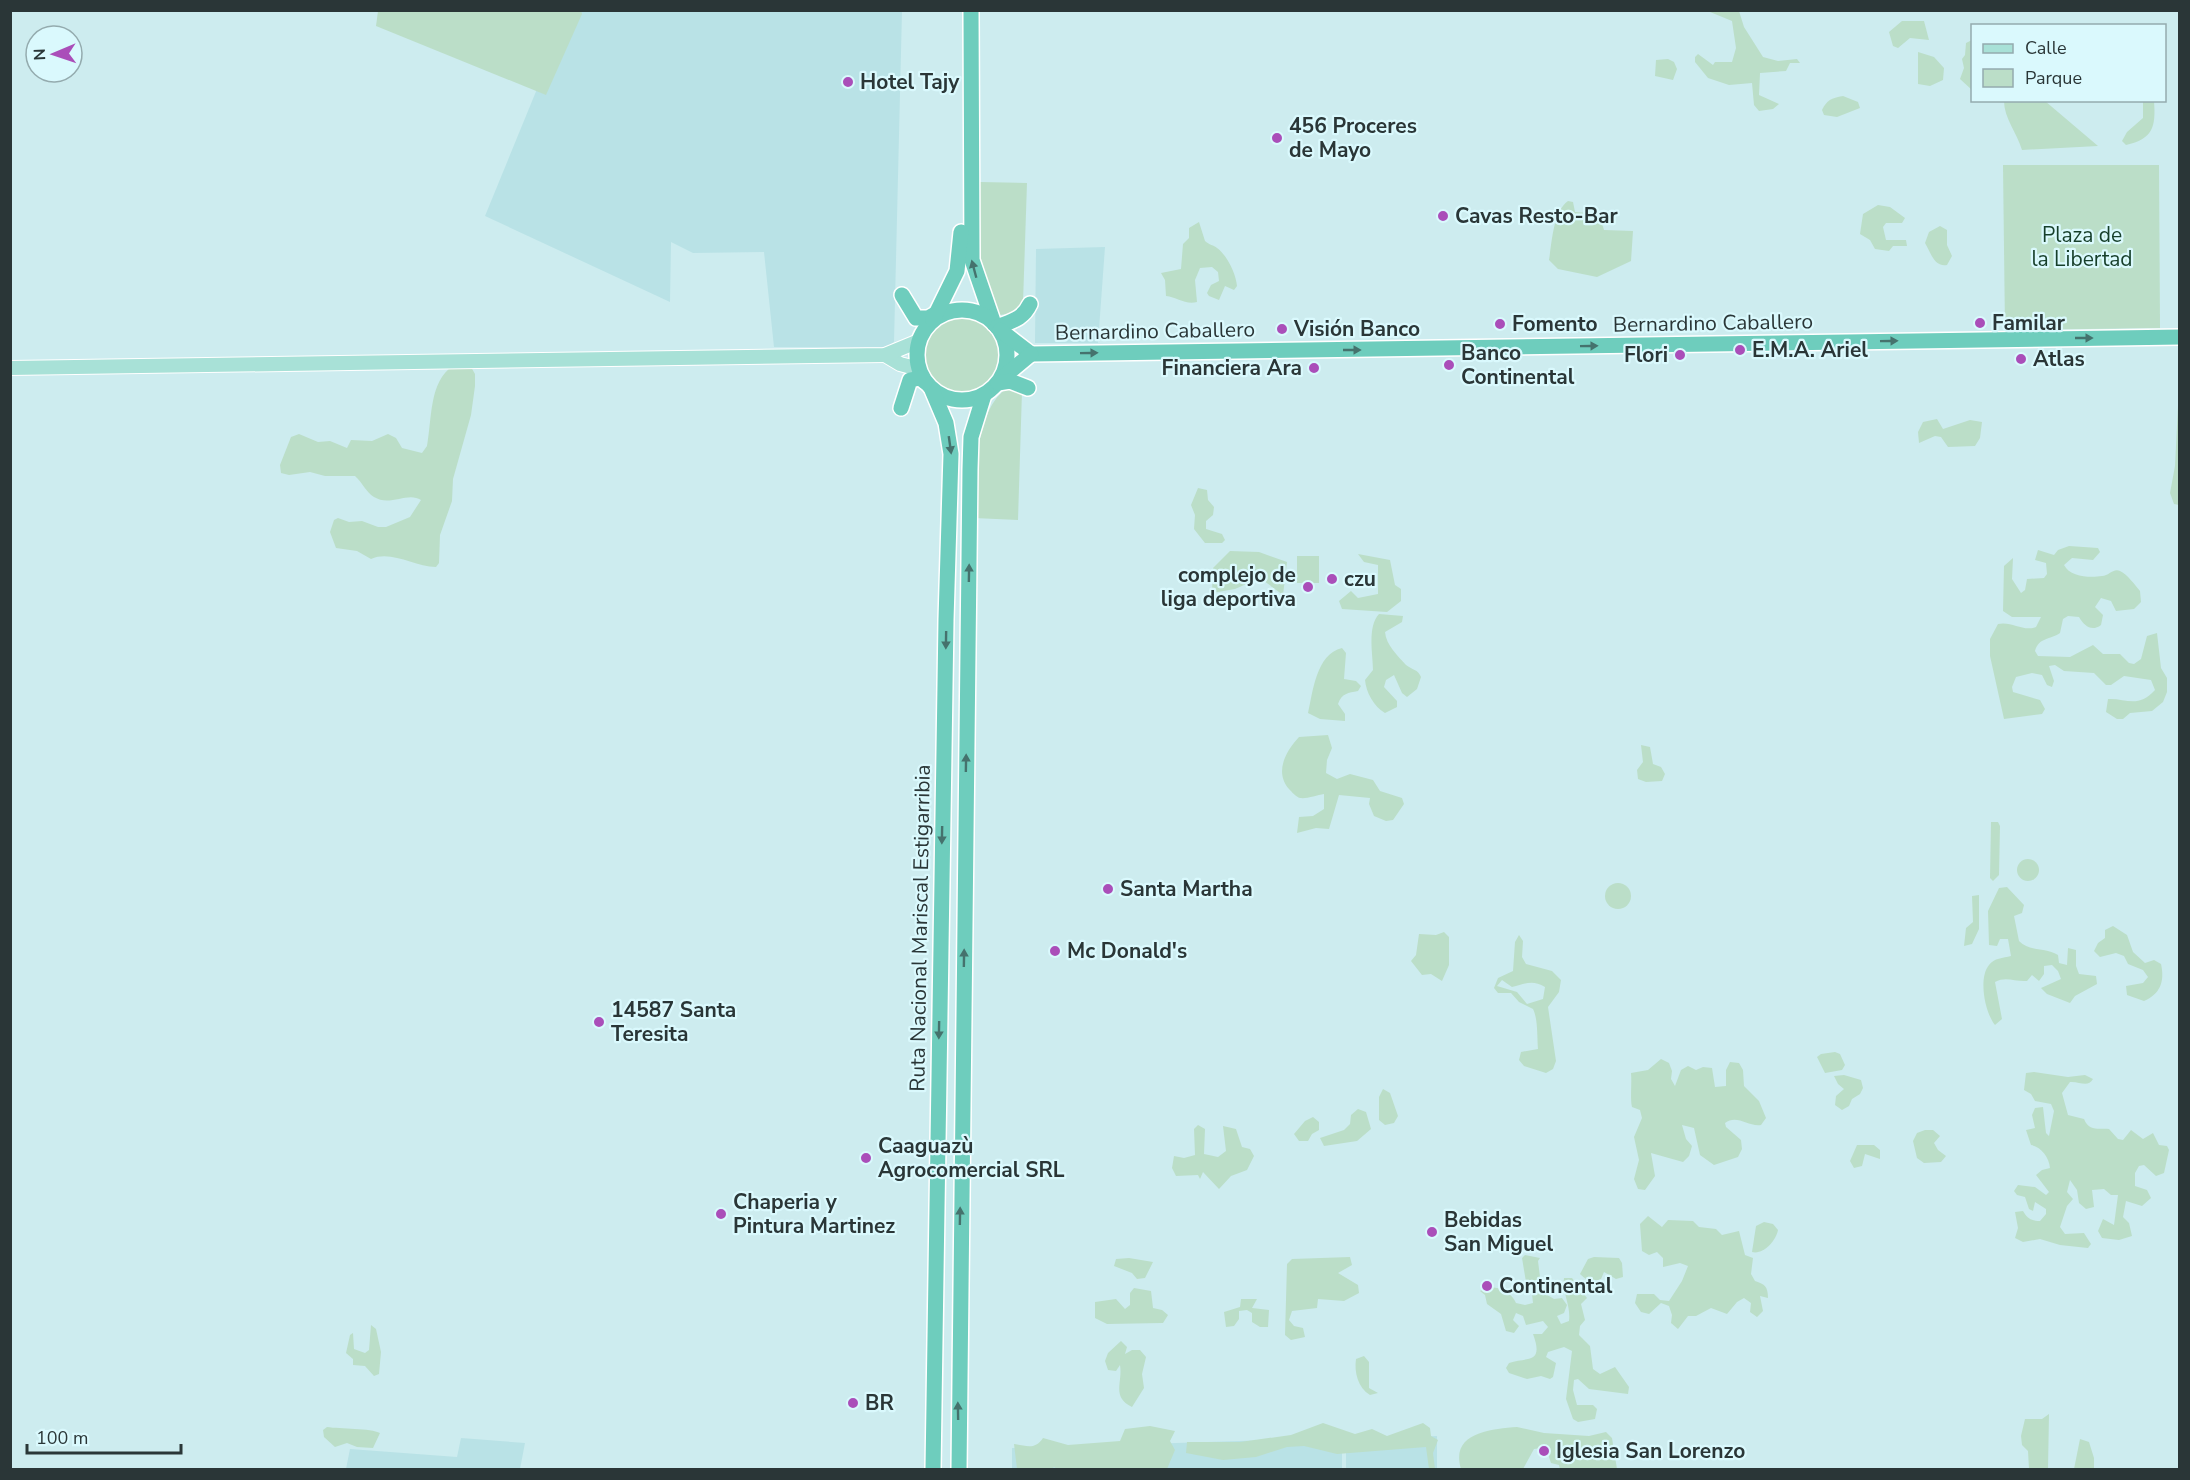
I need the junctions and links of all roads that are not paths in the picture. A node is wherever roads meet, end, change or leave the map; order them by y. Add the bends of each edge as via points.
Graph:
1 (963, 10) edge
2 (971, 10) edge
3 (902, 295) dead end
4 (1030, 304) dead end
5 (935, 317) junction
6 (997, 327) junction
7 (2180, 337) edge
8 (919, 341) junction
9 (1031, 354) junction
10 (885, 356) junction
11 (10, 368) edge
12 (926, 380) junction
13 (999, 381) junction
14 (1028, 388) dead end
15 (984, 395) junction
16 (901, 408) dead end
17 (933, 1470) edge
18 (959, 1470) edge

1 - 5 highway via 961,252 957,271
6 -> 2 highway via 976,276 971,247
3 - 5 highway via 916,318
4 - 6 highway via 1017,320
5 - 6 highway via 964,310 981,314
5 - 8 highway
6 - 9 highway
6 - 13 highway via 1007,350 1005,370
9 -> 7 highway, Bernardino Caballero
8 - 10 main road
8 - 12 highway via 917,355
9 - 13 highway
10 - 11 main road
10 - 12 main road
12 - 15 highway via 957,401
12 - 16 highway via 910,380
12 -> 17 highway, Ruta Nacional Mariscal Estigarribia via 946,423 951,454
13 - 14 highway
13 - 15 highway
18 -> 15 highway, Ruta Nacional Mariscal Estigarribia via 970,469 971,437

